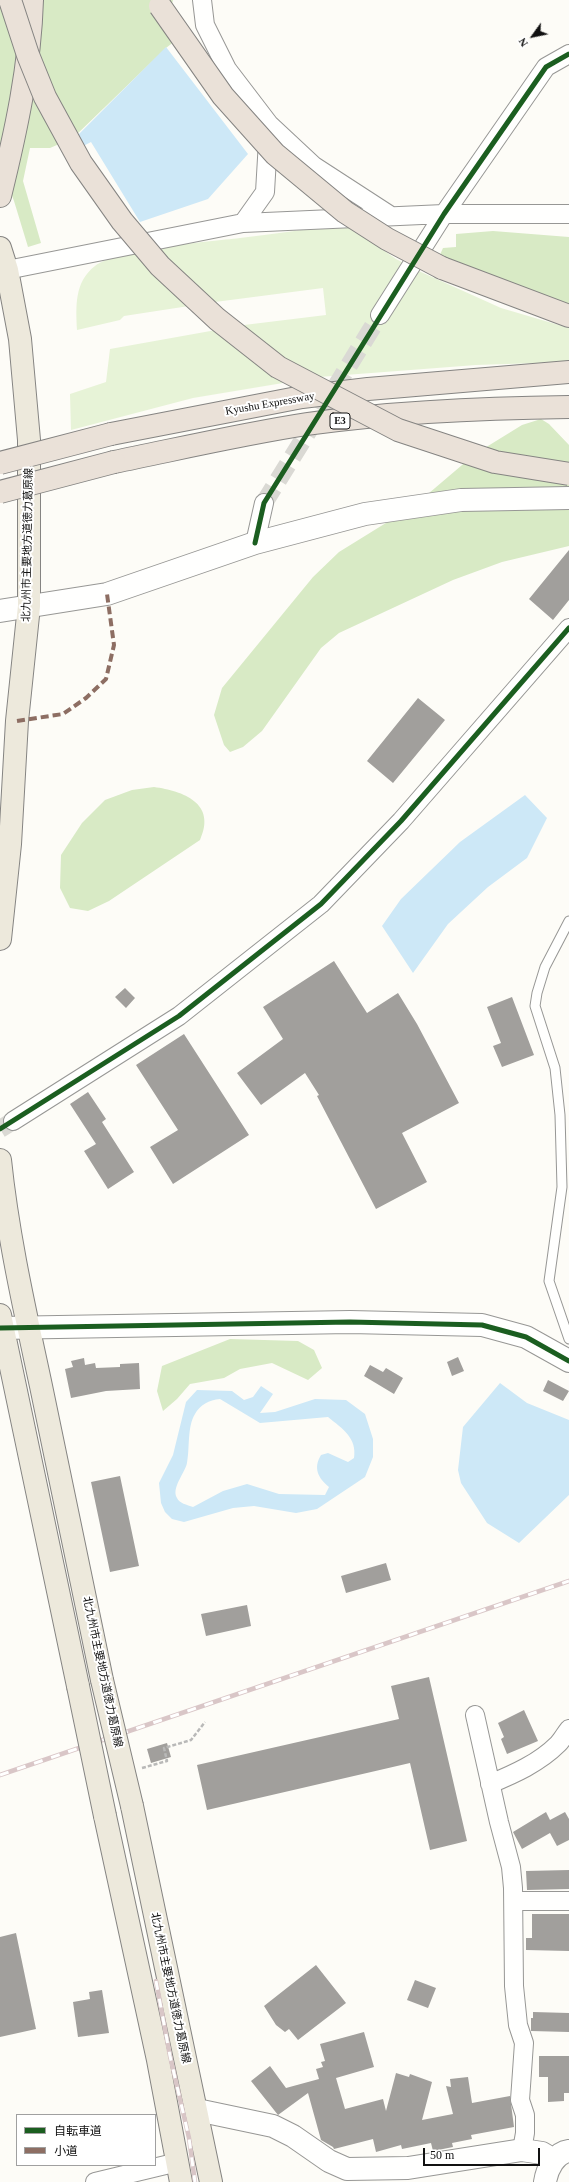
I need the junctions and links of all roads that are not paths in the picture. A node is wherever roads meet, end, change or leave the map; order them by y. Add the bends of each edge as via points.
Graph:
1 (10, 0) edge
2 (32, 0) edge
3 (202, 0) edge
4 (159, 3) edge
5 (569, 54) edge
6 (269, 124) junction
7 (0, 196) edge
8 (444, 214) junction
9 (569, 214) edge
10 (391, 216) junction
11 (243, 223) junction
12 (0, 248) edge
13 (7, 270) junction
14 (380, 315) tunnel mouth
15 (569, 316) edge
16 (569, 372) edge
17 (569, 406) edge
18 (0, 463) edge
19 (569, 474) edge
20 (0, 492) edge
21 (569, 498) edge
22 (264, 502) tunnel mouth
23 (255, 544) junction
24 (29, 606) junction
25 (0, 611) edge
26 (569, 628) edge
27 (569, 921) edge
28 (0, 939) edge
29 (13, 1120) tunnel mouth
30 (0, 1160) edge
31 (1, 1324) edge
32 (27, 1328) junction
33 (569, 1339) edge
34 (569, 1361) edge
35 (475, 1715) dead end
36 (569, 1729) edge
37 (490, 1784) junction
38 (514, 1901) junction
39 (569, 1901) edge
40 (197, 2110) junction
41 (522, 2150) junction
42 (561, 2156) edge
43 (180, 2172) edge
44 (409, 2175) edge
45 (95, 2182) edge
46 (211, 2182) edge
47 (545, 2182) edge

1 - 19 highway, bridge via 45,97 81,163 122,221 160,266 217,319 278,367 398,430 494,462
2 - 7 highway, bridge via 31,35 20,115
3 - 6 street via 205,25 227,69
4 - 15 highway, bridge via 223,96 274,154 345,212 387,240 442,268
5 - 8 street via 546,67
6 - 10 street via 314,166
6 - 11 street via 265,192
8 - 9 street
8 - 10 street
8 - 14 street
10 - 11 street
11 - 13 street
12 - 13 main road, 北九州市主要地方道徳力葛原線
13 - 24 main road, 北九州市主要地方道徳力葛原線 via 20,339 29,440
16 - 18 highway, Kyushu Expressway, bridge via 310,396 111,434
17 - 20 highway, E3, bridge via 405,414 307,424 114,462
21 - 23 street via 461,500 365,514
22 - 23 street
23 - 24 street via 107,594
24 - 25 street
24 - 28 main road, 北九州市主要地方道徳力葛原線
26 - 29 street via 401,821 321,904 180,1016
27 - 33 lane via 545,967 535,1006 555,1068 560,1115 562,1187 549,1281
30 - 32 main road, 北九州市主要地方道徳力葛原線 via 11,1244
31 - 32 street
31 - 43 main road, bridge via 157,2052
32 - 34 street via 350,1322 482,1325 526,1337
32 - 40 main road, 北九州市主要地方道徳力葛原線, bridge
35 - 37 street
36 - 37 street via 560,1743 548,1754 514,1774
37 - 38 street via 511,1867
38 - 39 street
38 - 41 street via 514,1986 518,2025 524,2043 520,2100 525,2115
40 - 44 street via 273,2126 293,2136 329,2161 347,2169
40 - 46 main road, 北九州市主要地方道徳力葛原線
41 - 42 street
41 - 44 street
42 - 47 street
43 - 45 street

